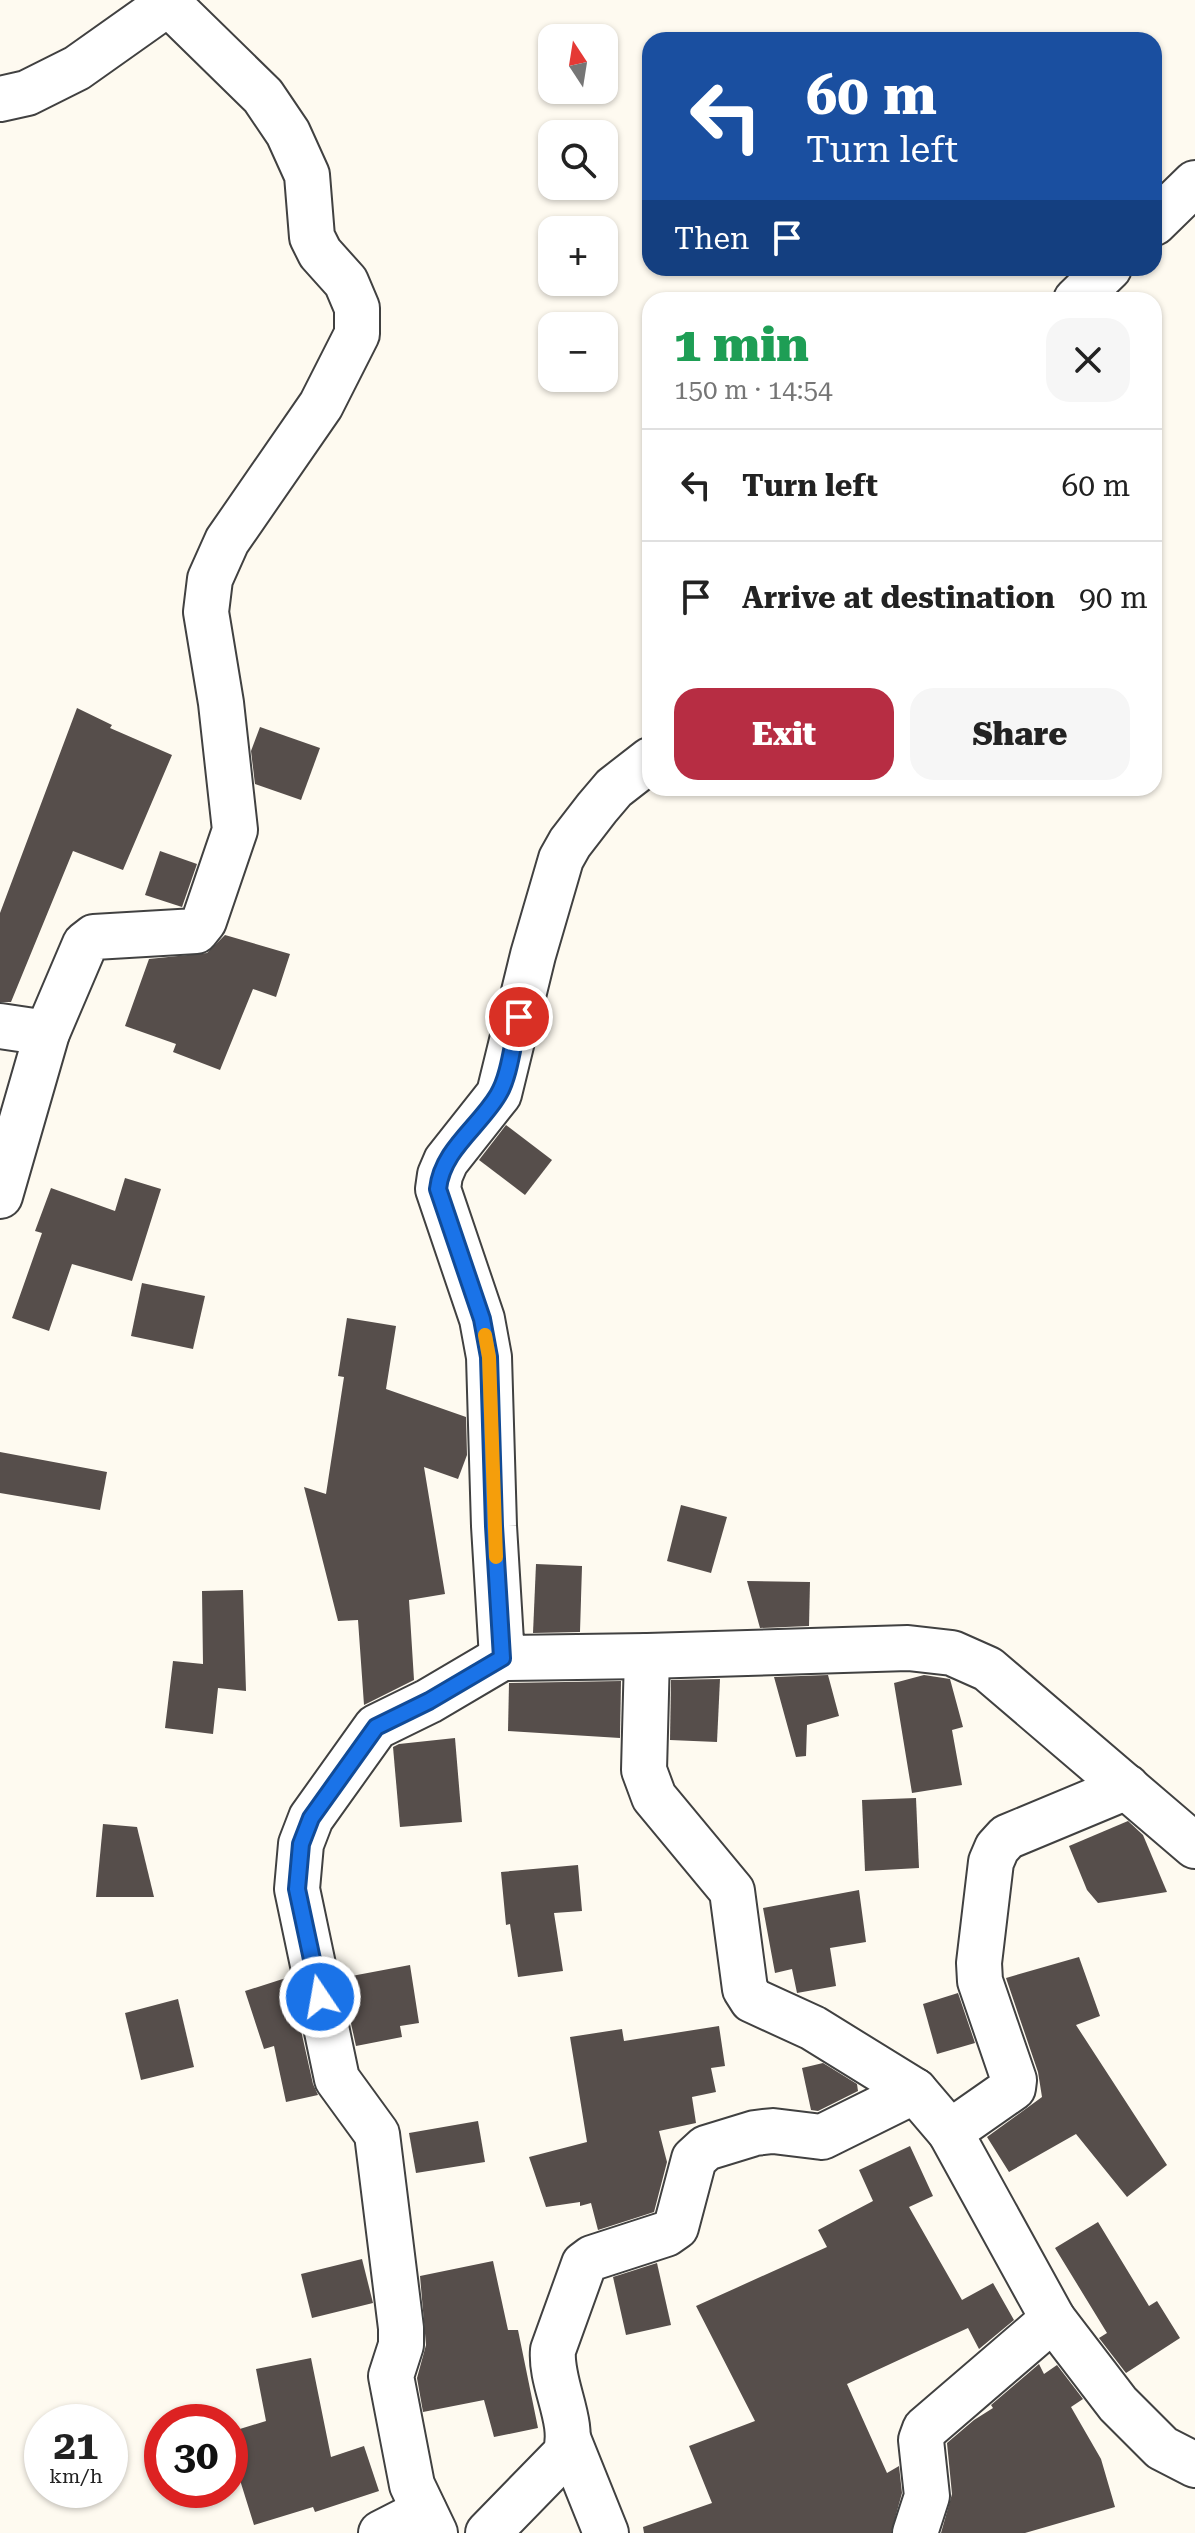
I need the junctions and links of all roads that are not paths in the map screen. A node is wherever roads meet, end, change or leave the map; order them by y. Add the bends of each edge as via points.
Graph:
1 (171, 2) edge
2 (0, 99) edge
3 (1101, 276) edge
4 (1084, 292) edge
5 (642, 767) edge
6 (0, 1026) edge
7 (47, 1033) junction
8 (0, 1196) edge
9 (647, 1656) junction
10 (502, 1658) junction
11 (1127, 1787) junction
12 (1195, 1846) edge
13 (915, 2091) junction
14 (950, 2132) junction
15 (1053, 2319) junction
16 (569, 2441) junction
17 (1195, 2465) edge
18 (430, 2522) edge
19 (381, 2533) edge
20 (488, 2533) edge
21 (606, 2533) edge
22 (915, 2533) edge

1 - 2 street via 77,68 27,93
1 - 7 street via 263,96 288,133 307,175 312,237 346,282 357,308 357,334 321,405 227,541 210,579 206,612 235,830 204,921 196,931 94,937 85,944
3 - 4 street
5 - 10 street via 605,798 561,859 499,1094 440,1175 438,1189 482,1319 489,1357
6 - 7 street
7 - 8 street
9 - 10 street
9 - 11 street via 908,1648 952,1653 988,1669
9 - 13 street via 647,1784 732,1891 745,1989 752,2000 813,2028
10 - 18 street via 376,1727 311,1818 297,1866 297,1889 337,2079 377,2134 401,2328 391,2376 412,2485
11 - 12 street
11 - 14 street via 1032,1825 997,1848 991,1862 980,1981 1013,2088
13 - 14 street
13 - 16 street via 822,2137 773,2131 706,2148 694,2159 676,2227 584,2264 551,2364
14 - 15 street
15 - 17 street via 1118,2404 1162,2448
15 - 22 street via 925,2429 921,2440 927,2496
16 - 20 street via 565,2454
16 - 21 street
18 - 19 street

